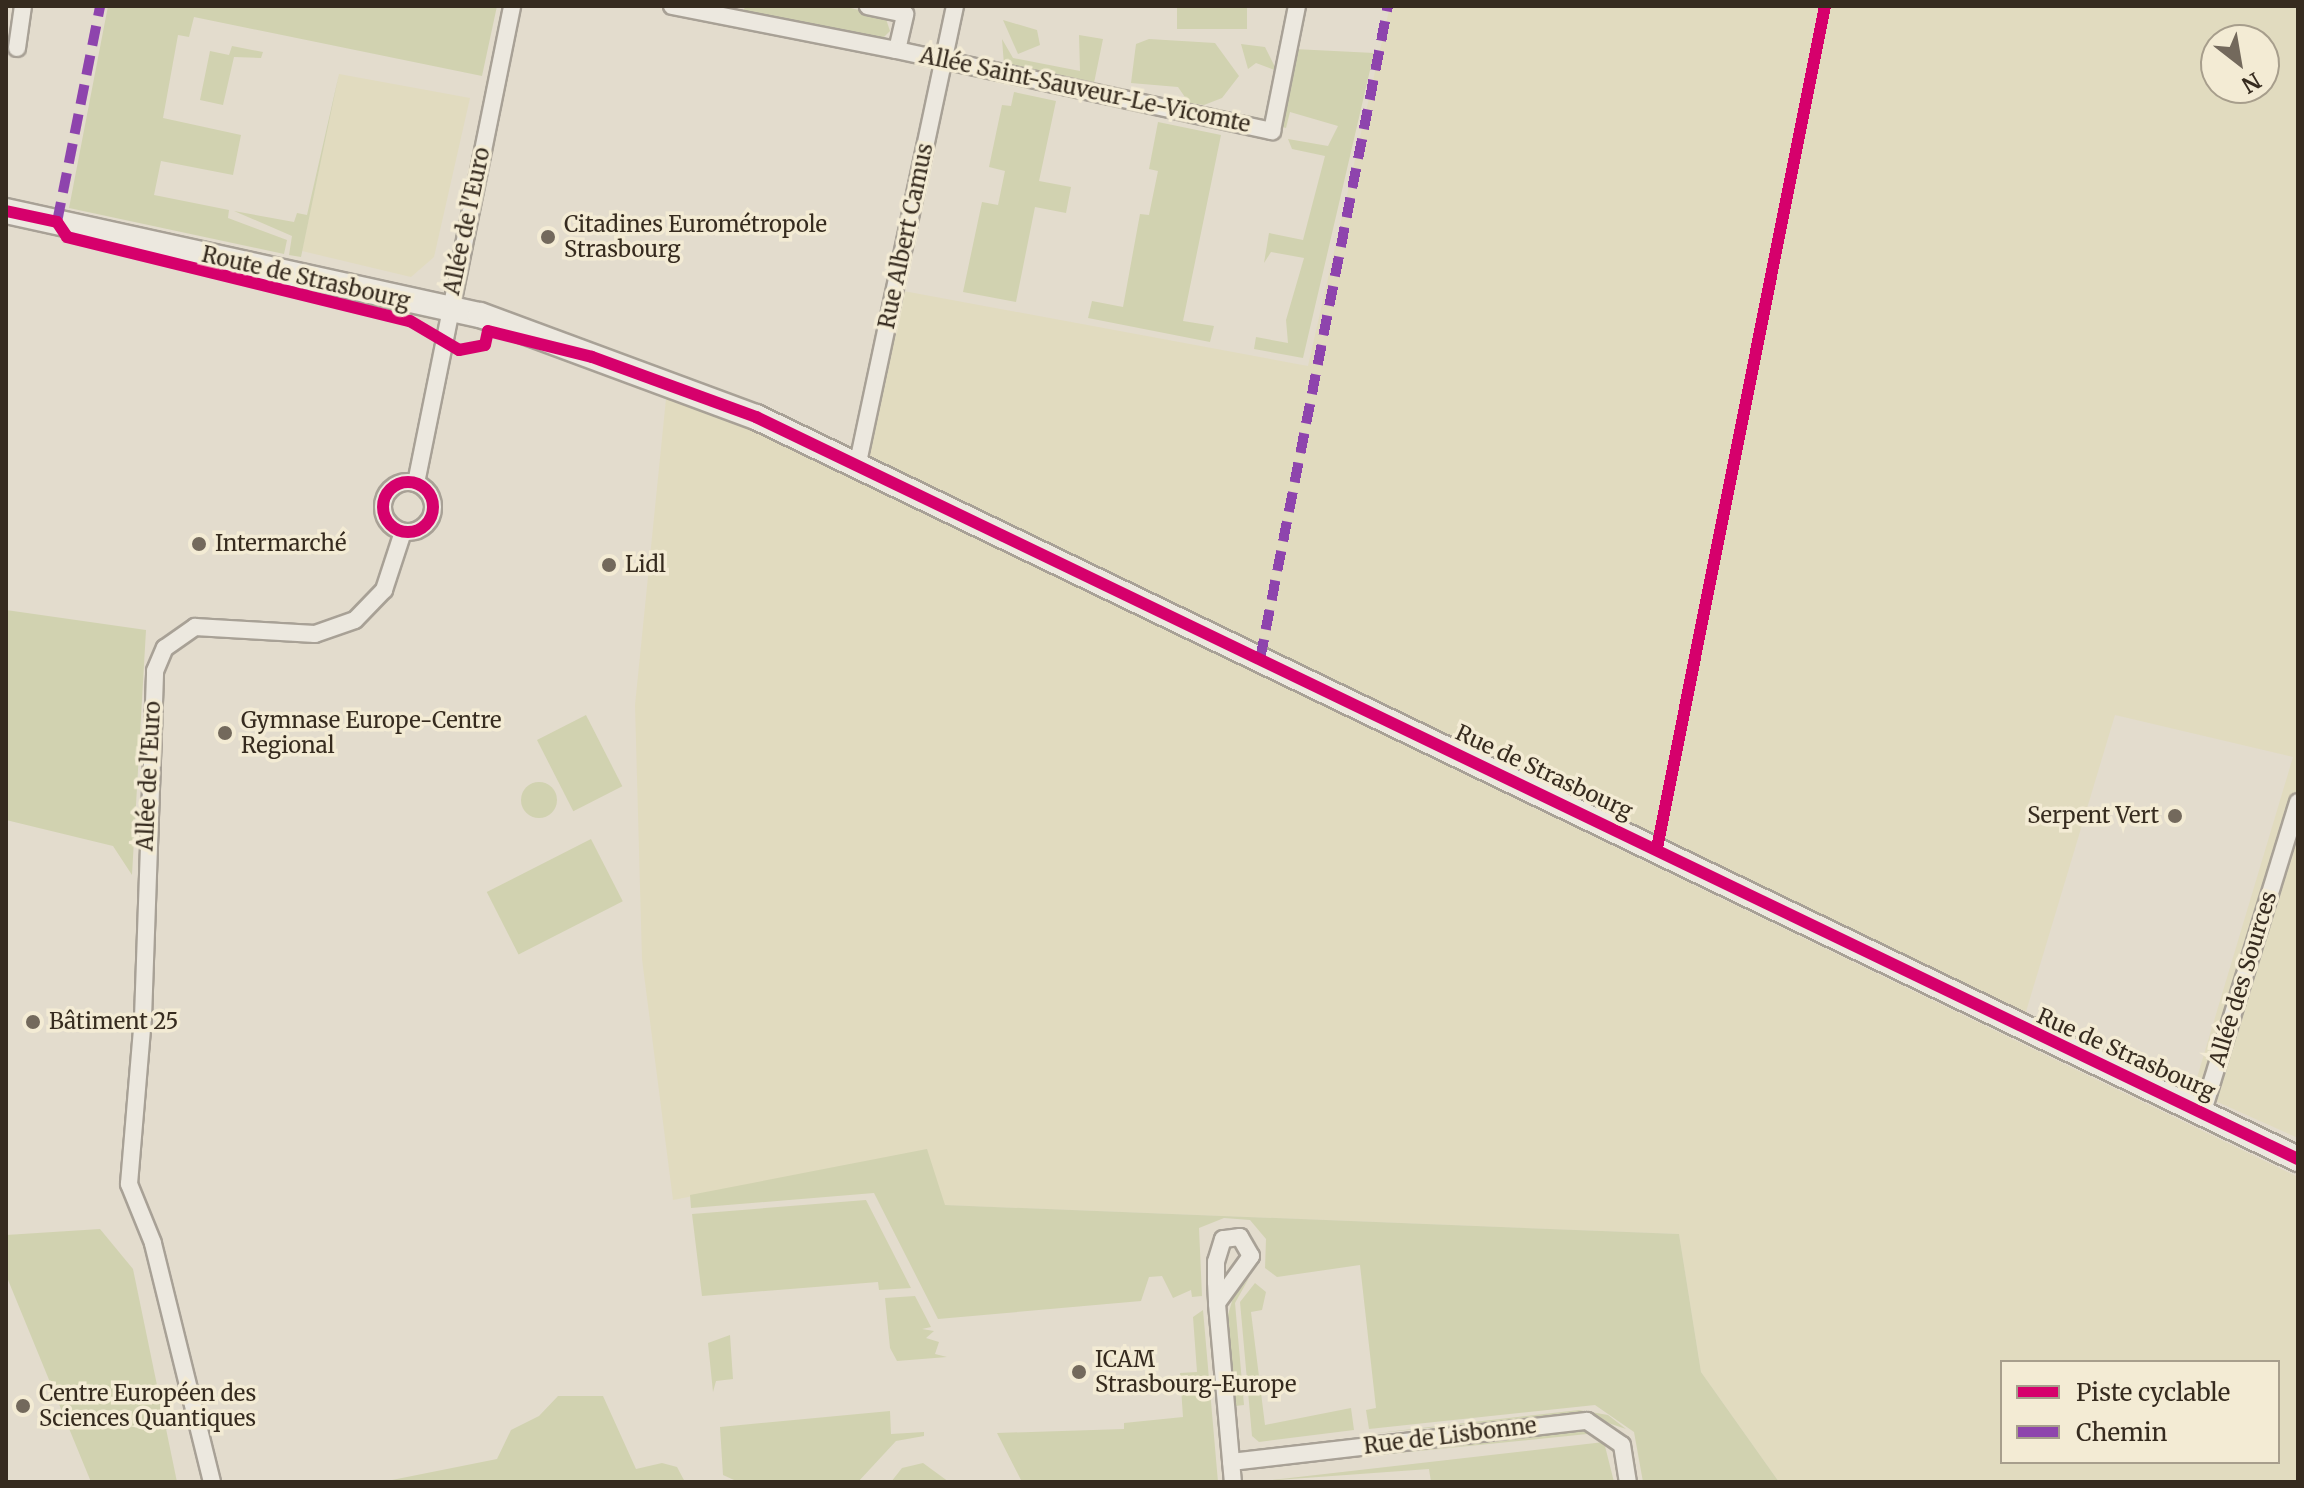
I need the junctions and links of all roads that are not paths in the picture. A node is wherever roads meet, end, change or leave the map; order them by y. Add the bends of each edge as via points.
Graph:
1 (23, 6) edge
2 (512, 6) edge
3 (672, 6) edge
4 (868, 6) edge
5 (955, 6) edge
6 (1297, 6) edge
7 (707, 9) edge
8 (17, 48) dead end
9 (897, 50) junction
10 (943, 58) junction
11 (6, 211) edge
12 (457, 315) junction
13 (857, 467) junction
14 (416, 483) junction
15 (403, 532) junction
16 (2298, 802) edge
17 (2203, 1111) junction
18 (2298, 1159) edge
19 (1217, 1303) dead end
20 (1231, 1462) junction
21 (212, 1482) edge
22 (1233, 1482) edge
23 (1628, 1482) edge

1 - 8 street
2 - 12 street, Allée de l'Euro
3 - 7 street, Allée Saint-Sauveur-Le-Vicomte
4 - 9 street, Allée Saint-Sauveur-Le-Vicomte via 905,14
5 - 10 street, Rue Albert Camus
6 - 10 street, Allée Saint-Sauveur-Le-Vicomte via 1272,131
7 - 9 street, Allée Saint-Sauveur-Le-Vicomte
9 - 10 street, Allée Saint-Sauveur-Le-Vicomte
10 - 13 street, Rue Albert Camus
11 - 12 main road, Route de Strasbourg
12 - 13 main road, Route de Strasbourg via 492,319 756,417
12 - 14 street, Allée de l'Euro
13 - 17 main road, Rue de Strasbourg
14 - 15 street via 429,492 432,517 423,528
14 - 15 street via 391,489 383,504 386,519
15 - 21 street, Allée de l'Euro via 384,590 343,626 294,635 205,625 172,641 161,656 129,1166 136,1209 153,1243
16 - 17 street, Allée des Sources
17 - 18 main road, Rue de Strasbourg
19 - 20 street
20 - 22 street
20 - 23 street, Rue de Lisbonne via 1587,1421 1616,1436

